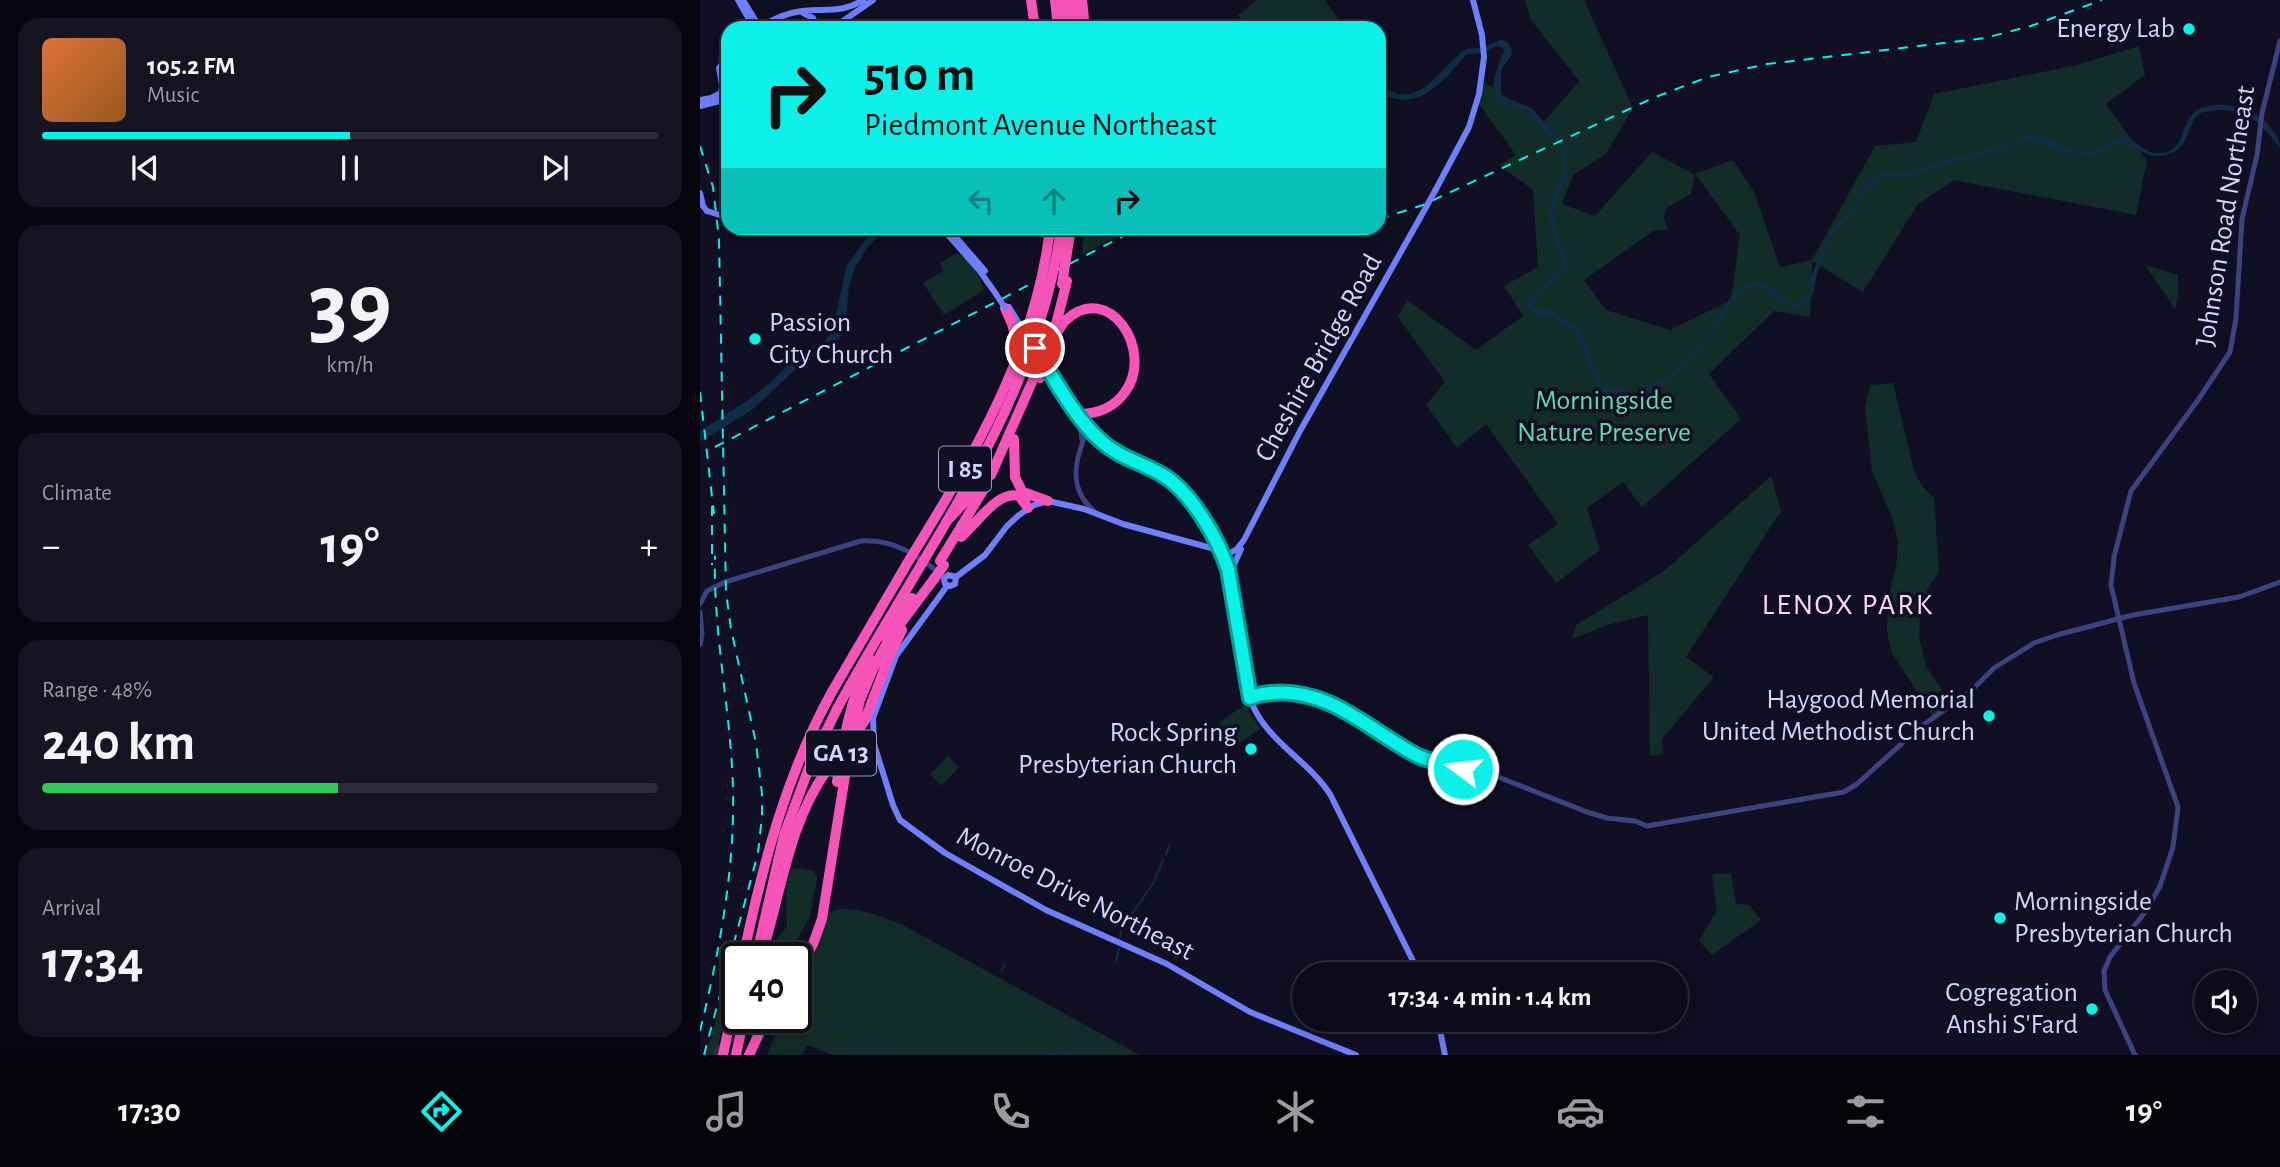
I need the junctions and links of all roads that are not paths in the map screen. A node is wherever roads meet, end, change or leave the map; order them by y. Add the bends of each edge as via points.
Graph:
1 (741, 0) edge
2 (1029, 0) edge
3 (1055, 0) edge
4 (1473, 0) edge
5 (868, 2) edge
6 (1073, 3) edge
7 (793, 12) junction
8 (749, 21) edge
9 (755, 21) edge
10 (774, 21) edge
11 (814, 21) edge
12 (842, 21) edge
13 (1034, 21) edge
14 (1060, 21) edge
15 (1064, 21) edge
16 (1078, 21) edge
17 (2280, 41) edge
18 (721, 65) edge
19 (721, 86) edge
20 (721, 92) edge
21 (721, 96) edge
22 (709, 99) junction
23 (700, 100) edge
24 (721, 101) edge
25 (700, 106) edge
26 (700, 193) edge
27 (721, 216) edge
28 (948, 235) edge
29 (954, 235) edge
30 (1049, 235) edge
31 (1060, 235) edge
32 (1072, 235) edge
33 (997, 293) junction
34 (1006, 306) junction
35 (1048, 346) junction
36 (1038, 375) junction
37 (1021, 411) junction
38 (1079, 419) junction
39 (1088, 432) junction
40 (1014, 439) junction
41 (1082, 443) junction
42 (992, 472) junction
43 (1048, 501) junction
44 (1025, 504) junction
45 (1082, 504) junction
46 (1212, 536) junction
47 (961, 537) junction
48 (1203, 547) junction
49 (1236, 553) junction
50 (1223, 556) junction
51 (921, 558) junction
52 (942, 563) junction
53 (1229, 576) junction
54 (945, 577) junction
55 (956, 577) junction
56 (932, 578) junction
57 (2280, 582) edge
58 (947, 586) junction
59 (700, 604) edge
60 (2117, 608) junction
61 (700, 612) edge
62 (908, 614) junction
63 (2120, 619) junction
64 (2110, 621) junction
65 (700, 645) edge
66 (1250, 698) junction
67 (841, 756) junction
68 (746, 942) edge
69 (761, 942) edge
70 (763, 942) edge
71 (807, 942) edge
72 (812, 946) edge
73 (1414, 962) edge
74 (1440, 1032) edge
75 (728, 1033) edge
76 (741, 1033) edge
77 (759, 1033) edge
78 (766, 1033) edge
79 (723, 1055) edge
80 (736, 1055) edge
81 (749, 1055) edge
82 (756, 1055) edge
83 (1356, 1055) edge
84 (1445, 1055) edge
85 (2135, 1055) edge

1 - 8 main road
1 - 9 main road
2 - 13 highway
3 - 14 highway
4 - 49 main road, Cheshire Bridge Road, bridge via 1484,68 1469,127
5 - 7 main road via 844,10
5 - 12 main road
6 - 15 highway
6 - 16 highway
7 - 10 main road
7 - 11 main road
17 - 60 street, Johnson Road Northeast via 2242,219 2230,352 2129,497 2113,557 2111,585
18 - 19 main road
20 - 22 main road
21 - 22 main road
22 - 23 main road
24 - 25 main road
26 - 27 main road, bridge via 707,212
28 - 33 main road
29 - 33 main road
30 - 68 highway, I 85, bridge via 1029,323 993,415 804,747 781,807
31 - 69 highway, I 85, bridge via 1046,305 1011,401 810,765 784,835
32 - 35 highway, GA 13, bridge
33 - 34 main road, bridge
34 - 37 highway via 1021,364
34 - 38 main road
35 - 36 highway, GA 13, bridge
35 - 38 highway via 1066,320 1092,309 1115,317 1133,342 1135,373 1122,397
36 - 37 highway, GA 13
36 - 40 highway, GA 13
37 - 42 highway, GA 13
38 - 39 main road
38 - 41 street
39 - 41 street
39 - 46 main road via 1124,458 1162,474 1181,488
40 - 44 highway via 1015,477
40 - 47 highway, GA 13
41 - 45 street via 1075,471
42 - 51 highway
42 - 52 highway, GA 13
43 - 44 highway
43 - 44 main road
43 - 45 main road
44 - 47 highway via 1015,495 1004,498
44 - 55 main road, Monroe Drive Northeast via 985,555
45 - 48 main road via 1097,514
46 - 48 main road
46 - 50 main road
47 - 52 highway, GA 13
48 - 50 main road
49 - 50 main road
49 - 53 main road, Cheshire Bridge Road
50 - 53 main road
51 - 54 street
51 - 59 street via 890,543 854,543 725,582 707,591
51 - 67 highway via 862,665 845,719
52 - 56 highway, GA 13, bridge
53 - 66 main road
54 - 55 main road
54 - 58 main road
55 - 58 main road, Monroe Drive Northeast via 955,584
56 - 62 highway, GA 13
56 - 67 highway, GA 13 via 895,620 867,666
57 - 63 street via 2239,597
58 - 83 main road, Monroe Drive Northeast via 896,656 873,718 874,744 900,820 945,853 1046,910 1167,964 1250,1012
60 - 63 street, Johnson Road Northeast
60 - 64 street
61 - 65 street
62 - 70 highway, bridge via 865,720 814,790 799,822
62 - 72 highway, GA 13 via 880,654 860,700 822,919
63 - 64 street
63 - 85 street, Johnson Road Northeast via 2140,702 2178,807 2173,847 2160,886 2105,971 2105,990
64 - 66 street via 2047,638 2012,656 1909,735 1850,789 1654,826 1587,812 1493,775 1458,772 1454,766 1422,758 1325,702 1286,692
66 - 73 main road via 1264,725 1331,795
67 - 71 highway, GA 13 via 821,898
74 - 84 main road
75 - 79 highway
76 - 80 highway
77 - 81 highway
78 - 82 highway

